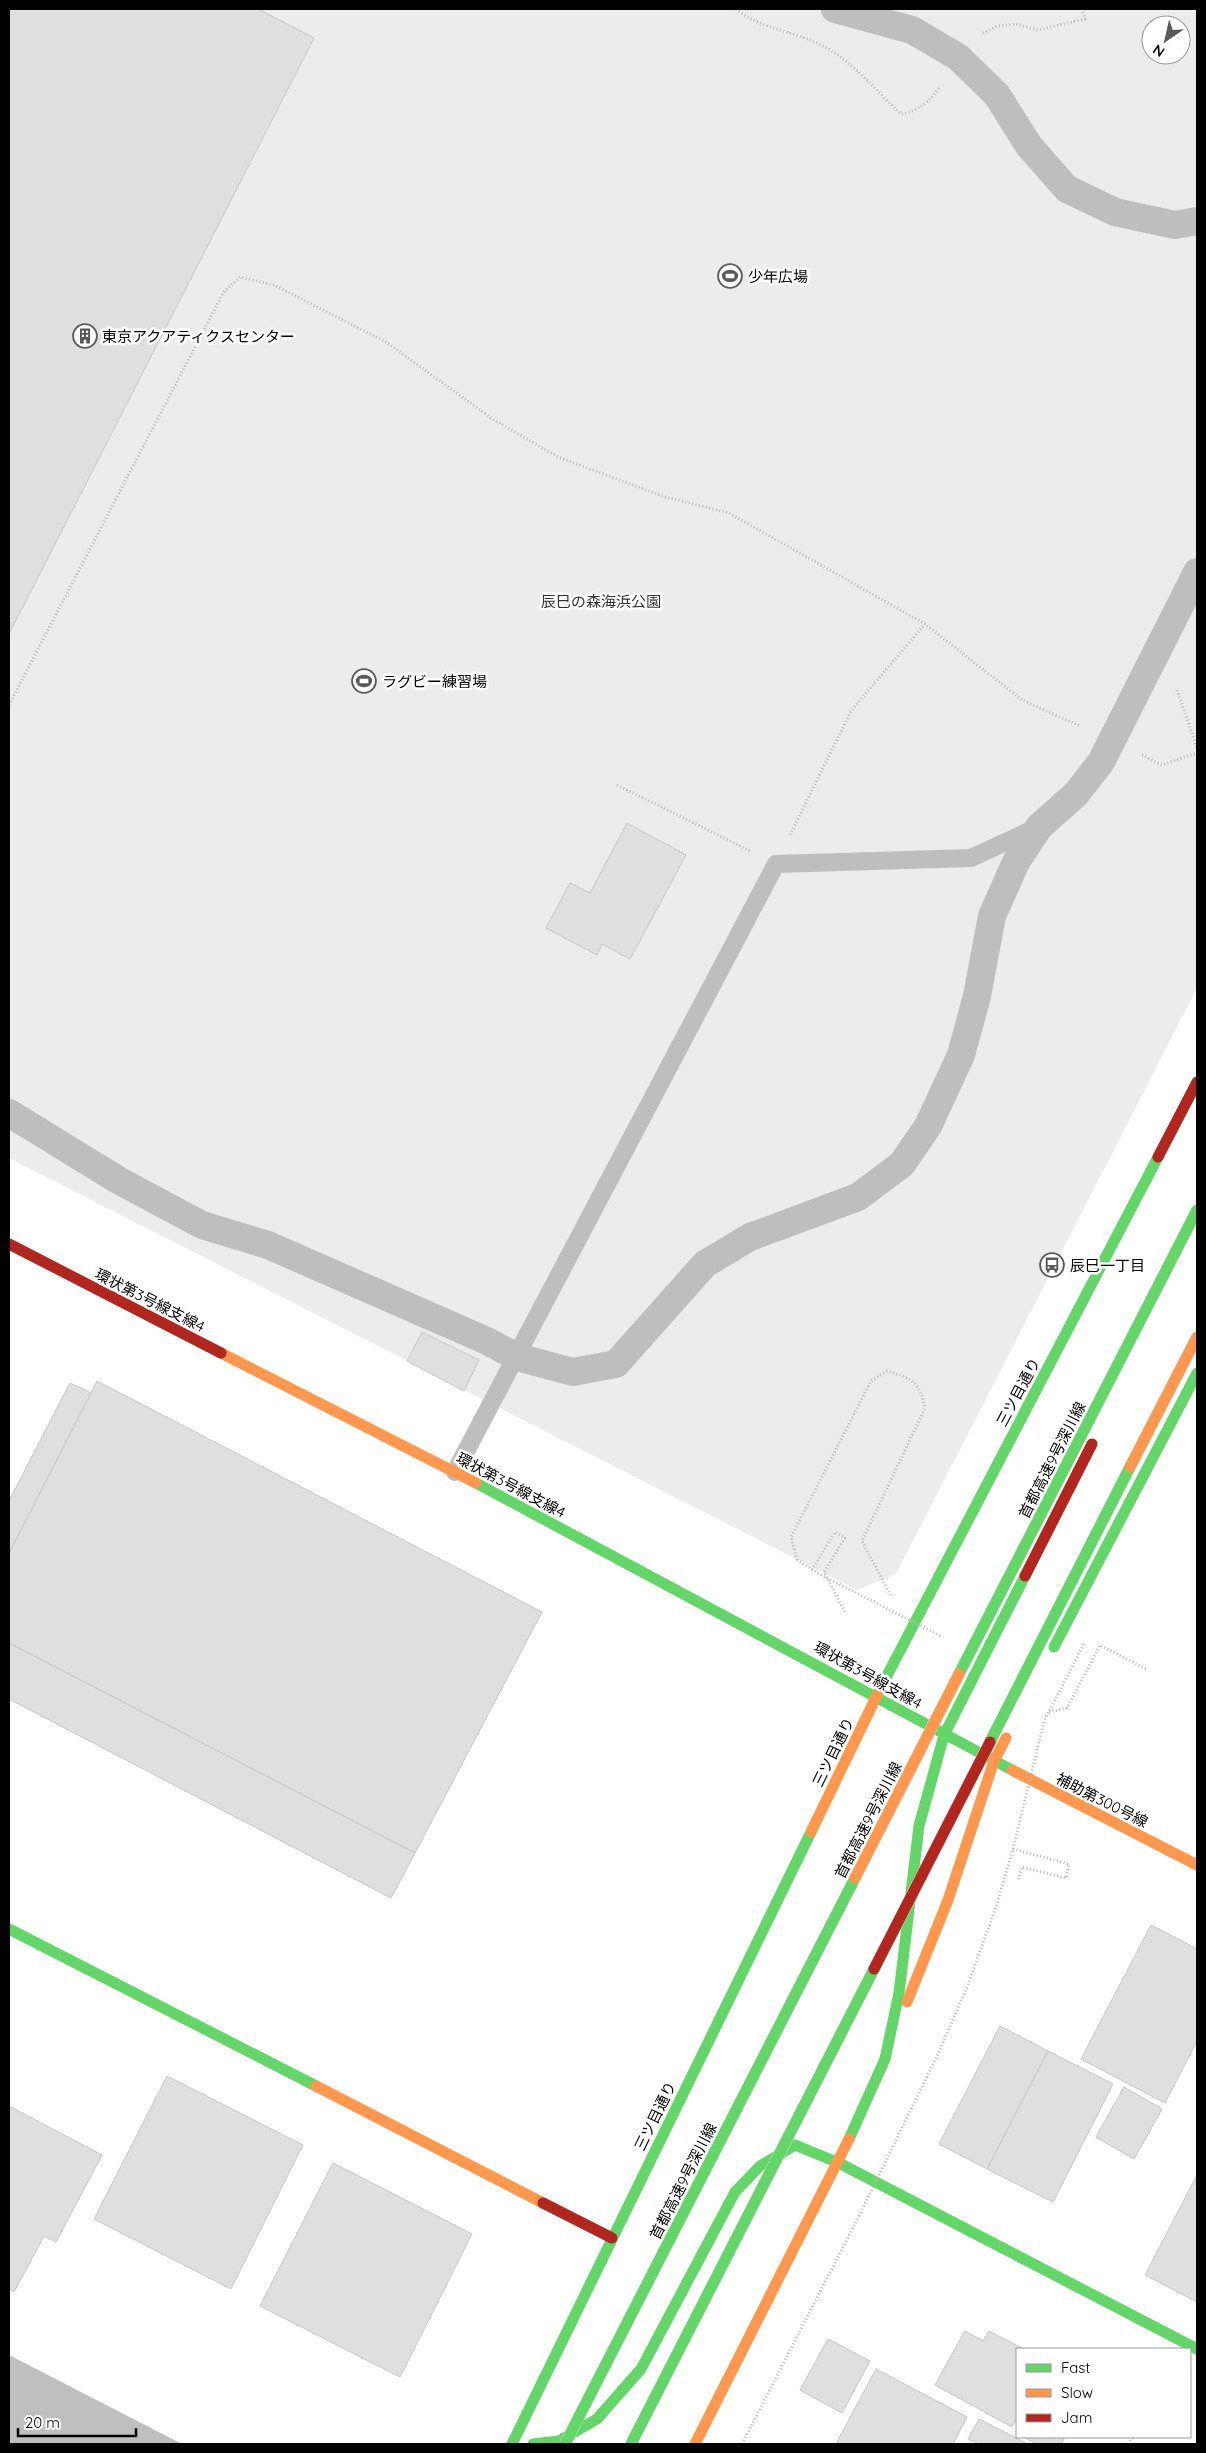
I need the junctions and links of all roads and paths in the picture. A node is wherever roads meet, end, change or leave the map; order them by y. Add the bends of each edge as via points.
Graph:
1 (835, 9) edge
2 (1197, 221) edge
3 (1197, 572) edge
4 (925, 624) junction
5 (1161, 645) junction
6 (9, 706) edge
7 (1112, 740) junction
8 (1197, 748) edge
9 (1197, 753) edge
10 (618, 785) dead end
11 (1039, 827) junction
12 (776, 864) junction
13 (1197, 1082) edge
14 (9, 1113) edge
15 (1197, 1210) edge
16 (9, 1244) edge
17 (1197, 1337) edge
18 (517, 1356) junction
19 (1197, 1373) edge
20 (1098, 1434) dead end
21 (454, 1472) junction
22 (812, 1570) junction
23 (891, 1597) dead end
24 (846, 1612) dead end
25 (944, 1638) dead end
26 (1084, 1644) dead end
27 (1049, 1655) dead end
28 (1146, 1669) dead end
29 (1049, 1691) dead end
30 (877, 1696) junction
31 (1058, 1696) junction
32 (1050, 1712) junction
33 (1012, 1726) dead end
34 (944, 1735) junction
35 (994, 1761) junction
36 (1013, 1849) junction
37 (1197, 1865) edge
38 (1018, 1881) dead end
39 (9, 1929) edge
40 (885, 2059) junction
41 (839, 2163) junction
42 (612, 2238) junction
43 (1197, 2349) edge
44 (512, 2444) edge
45 (533, 2444) edge
46 (565, 2444) edge
47 (632, 2444) edge
48 (695, 2444) edge
49 (742, 2444) edge

1 - 2 street via 912,30 958,57 997,95 1029,146 1067,189 1115,212 1175,225
3 - 5 street
4 - 6 path via 730,514 665,497 558,457 494,420 386,342 274,285 240,277 223,293
4 - 7 path via 1022,700
4 - 12 path via 851,711
5 - 7 street
5 - 8 path
7 - 9 path via 1162,765
7 - 11 street via 1101,762 1076,794
10 - 12 path
11 - 12 lane via 971,858
11 - 18 street via 1016,862 992,916 977,996 961,1055 928,1126 902,1164 858,1197 750,1237 704,1264 616,1364 573,1372
12 - 18 lane
13 - 30 main road, 三ツ目通り
14 - 18 street via 118,1180 202,1225 268,1245
15 - 46 main road, 首都高速9号深川線, bridge
16 - 21 main road, 環状第3号線支線4
17 - 47 main road, bridge
18 - 21 lane
19 - 27 main road
20 - 34 main road
21 - 30 main road, 環状第3号線支線4
22 - 23 path, bridge via 797,1560 791,1537 871,1381 887,1371 906,1376 922,1389 925,1408 862,1541
22 - 24 path via 835,1532 845,1538 824,1572
22 - 25 path, bridge
26 - 31 path, bridge
28 - 32 path via 1100,1645 1067,1708
29 - 31 path
30 - 34 main road, 環状第3号線支線4
30 - 42 main road, 三ツ目通り
31 - 32 path, bridge
32 - 36 path, bridge via 1044,1721
33 - 35 main road
34 - 35 main road, 環状第3号線支線4
34 - 40 main road via 919,1826 899,1993
35 - 37 main road, 補助第300号線
35 - 40 main road via 948,1900
36 - 38 path via 1069,1864 1066,1878 1022,1866
36 - 49 path, bridge via 974,1969 939,2052
39 - 42 main road
40 - 41 main road
41 - 43 main road
41 - 45 main road via 794,2145 760,2166 735,2192 642,2368 597,2419 559,2441
41 - 48 main road
42 - 44 main road, 三ツ目通り

